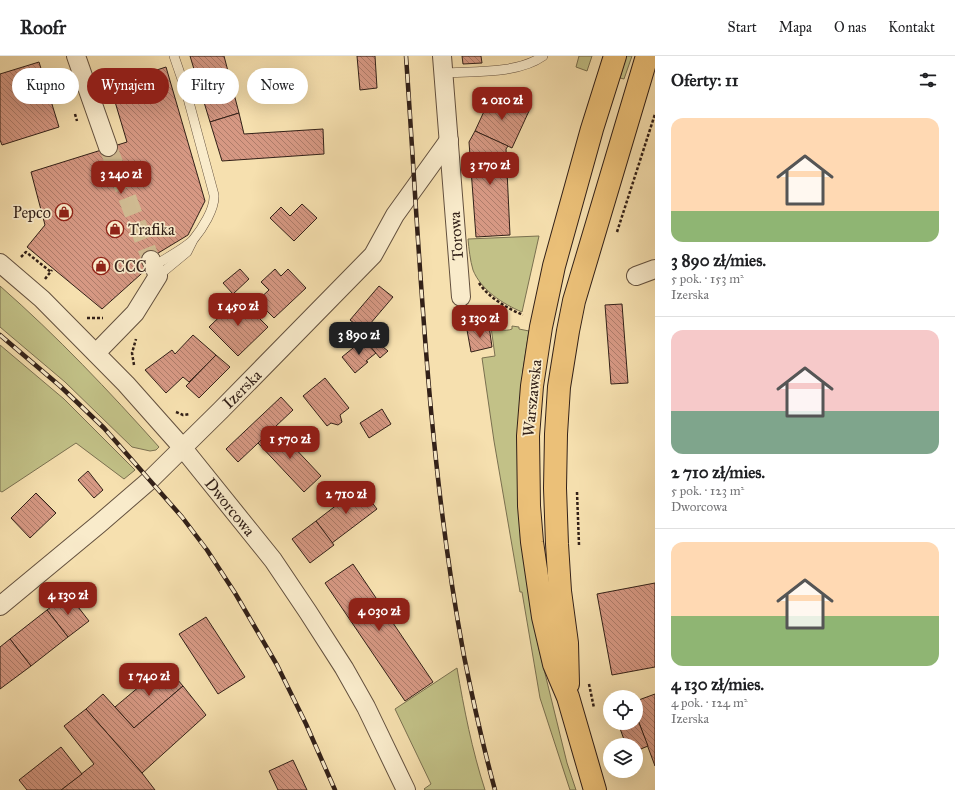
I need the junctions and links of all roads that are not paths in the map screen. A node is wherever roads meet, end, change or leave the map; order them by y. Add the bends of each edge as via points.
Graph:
1 (76, 56) edge
2 (174, 56) edge
3 (543, 56) edge
4 (615, 56) edge
5 (647, 56) edge
6 (443, 64) edge
7 (449, 140) junction
8 (108, 147) tunnel mouth
9 (0, 263) edge
10 (154, 267) joint
11 (655, 269) edge
12 (636, 276) dead end
13 (461, 297) dead end
14 (96, 353) junction
15 (182, 447) junction
16 (0, 606) edge
17 (568, 697) junction
18 (406, 790) edge
19 (595, 790) edge

1 - 8 street
2 - 10 lane via 186,91 214,201 212,210 187,252
3 - 6 lane via 514,69
4 - 17 main road, Warszawska via 554,266 541,327 528,436 529,506 536,574 554,664
5 - 17 main road, Warszawska via 574,301 559,387 555,488 560,591 567,643
6 - 7 street, Torowa
7 - 13 street, Torowa
7 - 15 street, Izerska via 395,216 373,255
9 - 14 street, Dworcowa via 42,299
10 - 14 street via 135,313
11 - 12 street
14 - 15 street, Dworcowa
15 - 16 street, Izerska via 127,500
15 - 18 street, Dworcowa via 273,560 308,612 366,707
17 - 19 main road, Warszawska

